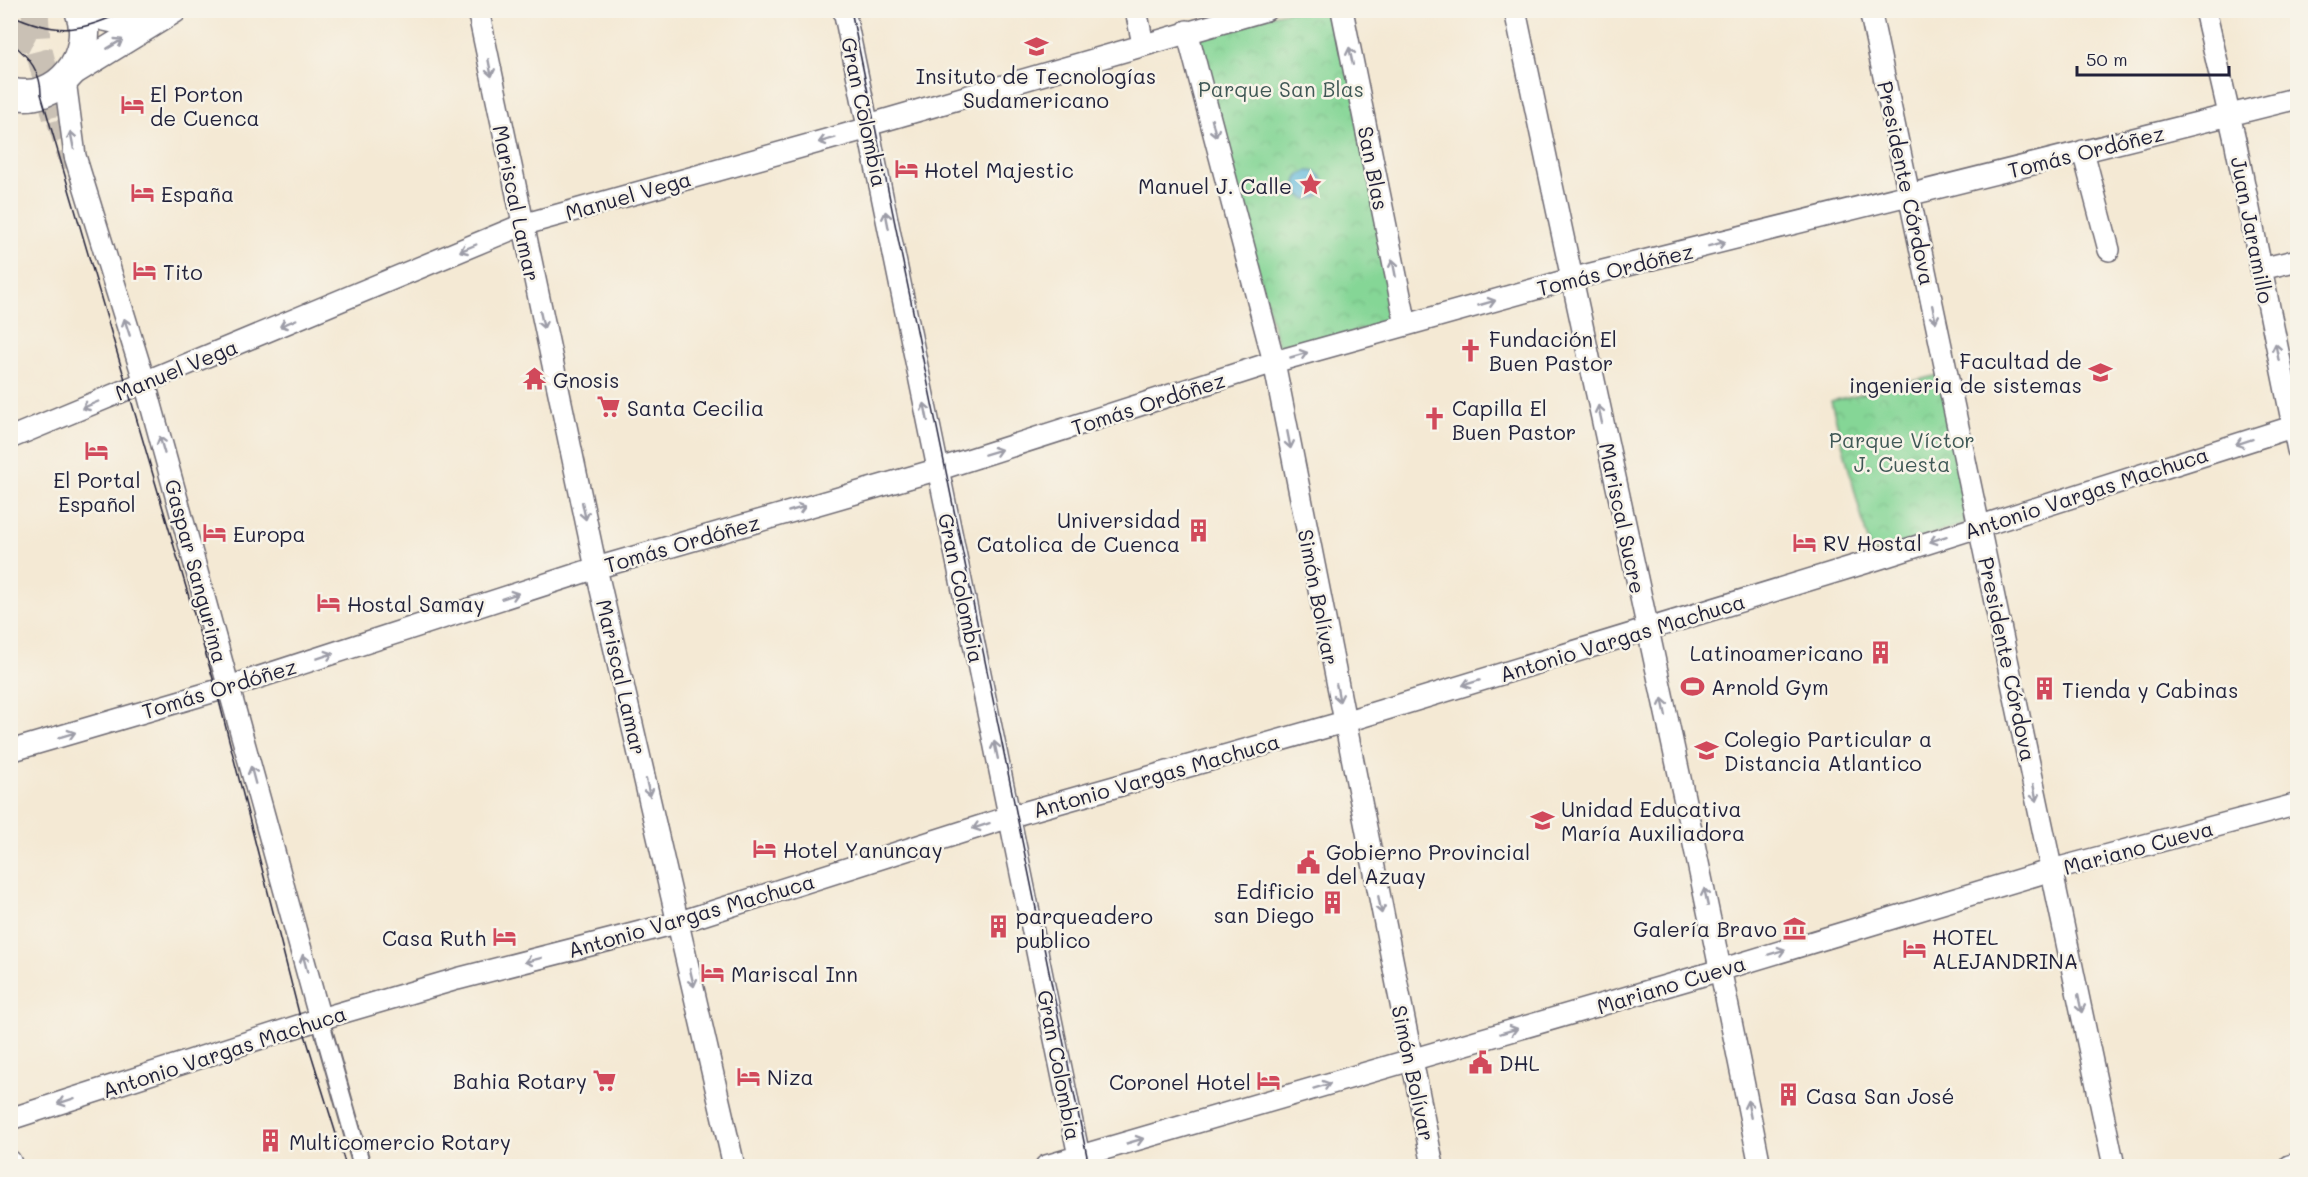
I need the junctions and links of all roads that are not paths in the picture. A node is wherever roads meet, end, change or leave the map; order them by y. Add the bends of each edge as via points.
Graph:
1 (80, 10) edge
2 (90, 10) edge
3 (478, 10) edge
4 (844, 10) edge
5 (1136, 10) edge
6 (1266, 10) edge
7 (1342, 10) edge
8 (1515, 10) edge
9 (1870, 10) edge
10 (2205, 10) edge
11 (165, 14) edge
12 (1187, 31) junction
13 (1143, 44) junction
14 (68, 76) junction
15 (10, 93) edge
16 (2298, 98) edge
17 (2228, 117) junction
18 (869, 128) junction
19 (2083, 152) junction
20 (1909, 196) junction
21 (522, 225) junction
22 (2109, 250) dead end
23 (2298, 260) edge
24 (2261, 269) junction
25 (1571, 279) junction
26 (1406, 325) junction
27 (1274, 362) junction
28 (145, 383) junction
29 (2295, 424) edge
30 (10, 438) edge
31 (2298, 450) edge
32 (937, 469) junction
33 (1979, 526) junction
34 (596, 568) junction
35 (1647, 628) junction
36 (229, 687) junction
37 (1344, 722) junction
38 (10, 752) edge
39 (2298, 804) edge
40 (1010, 816) junction
41 (2052, 870) junction
42 (680, 922) junction
43 (1721, 969) junction
44 (311, 1022) junction
45 (1410, 1059) junction
46 (10, 1119) edge
47 (10, 1161) edge
48 (1080, 1162) edge
49 (2298, 1164) edge
50 (12, 1167) edge
51 (362, 1167) edge
52 (734, 1167) edge
53 (1046, 1167) edge
54 (1433, 1167) edge
55 (1760, 1167) edge
56 (2114, 1167) edge
57 (2290, 1167) edge

1 - 14 main road via 84,47
2 - 11 street via 100,17 127,21
3 -> 21 street, Mariscal Lamar
4 - 18 street, Gran Colombia
5 - 13 street
6 - 12 street, Manuel Vega
26 -> 7 street, San Blas
8 - 25 street, Mariscal Sucre
9 - 20 street, Presidente Córdova
10 - 17 street, Juan Jaramillo
14 -> 11 street
12 - 13 street, Manuel Vega
12 -> 27 street, Simón Bolívar
13 - 18 street, Manuel Vega via 875,123
14 - 15 main road via 41,94
28 -> 14 street, Gaspar Sangurima via 75,156
16 - 17 street, Tomás Ordóñez
17 - 19 street, Tomás Ordóñez
17 - 24 street, Juan Jaramillo
18 -> 21 street, Manuel Vega
32 -> 18 street, Gran Colombia
19 - 20 street, Tomás Ordóñez
19 - 22 street
25 -> 20 street, Tomás Ordóñez
20 -> 33 street, Presidente Córdova
21 -> 28 street, Manuel Vega
21 -> 34 street, Mariscal Lamar
23 - 24 street
29 -> 24 street, Juan Jaramillo
26 -> 25 street, Tomás Ordóñez
35 -> 25 street, Mariscal Sucre
27 -> 26 street, Tomás Ordóñez
32 -> 27 street, Tomás Ordóñez
27 -> 37 street, Simón Bolívar
28 -> 30 street, Manuel Vega
36 -> 28 street, Gaspar Sangurima
29 - 31 street, Juan Jaramillo
29 -> 33 street, Antonio Vargas Machuca
34 -> 32 street, Tomás Ordóñez
40 -> 32 street, Gran Colombia
33 -> 35 street, Antonio Vargas Machuca
33 -> 41 street, Presidente Córdova
36 -> 34 street, Tomás Ordóñez
34 -> 42 street, Mariscal Lamar
35 -> 37 street, Antonio Vargas Machuca
43 -> 35 street, Mariscal Sucre
38 -> 36 street, Tomás Ordóñez
44 -> 36 street, Gaspar Sangurima
37 - 40 street, Antonio Vargas Machuca
37 -> 45 street, Simón Bolívar
39 - 41 street, Mariano Cueva
40 -> 42 street, Antonio Vargas Machuca
40 - 48 street, Gran Colombia
43 -> 41 street, Mariano Cueva
41 -> 56 street, Presidente Córdova
42 -> 44 street, Antonio Vargas Machuca
42 -> 52 street, Mariscal Lamar
45 -> 43 street, Mariano Cueva
55 -> 43 street, Mariscal Sucre
44 -> 46 street, Antonio Vargas Machuca
44 - 51 street, Gaspar Sangurima
48 -> 45 street, Mariano Cueva
45 - 54 street, Simón Bolívar
47 - 50 street
48 - 53 street, Mariano Cueva
49 - 57 street

